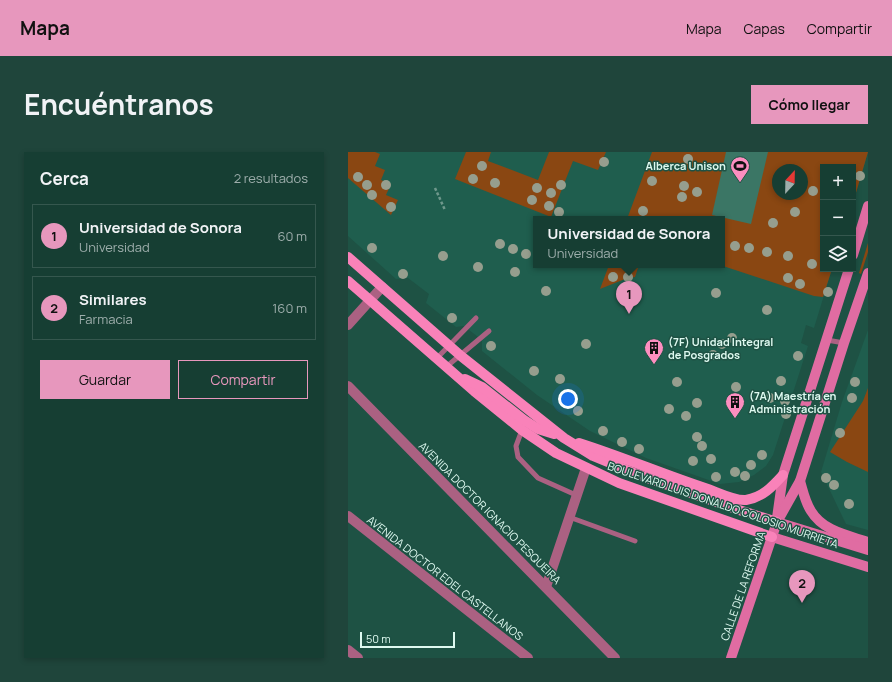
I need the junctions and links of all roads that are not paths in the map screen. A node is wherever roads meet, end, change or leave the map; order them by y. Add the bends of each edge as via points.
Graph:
1 (868, 206) edge
2 (856, 246) edge
3 (348, 257) edge
4 (848, 272) edge
5 (868, 273) edge
6 (348, 281) edge
7 (382, 287) junction
8 (370, 301) junction
9 (476, 318) dead end
10 (348, 325) edge
11 (489, 331) dead end
12 (827, 340) junction
13 (844, 343) junction
14 (449, 346) junction
15 (461, 356) junction
16 (437, 358) junction
17 (446, 367) junction
18 (456, 375) junction
19 (348, 386) edge
20 (522, 430) junction
21 (564, 438) junction
22 (586, 468) junction
23 (783, 475) junction
24 (800, 481) junction
25 (576, 495) junction
26 (348, 516) edge
27 (569, 517) junction
28 (777, 522) junction
29 (772, 537) junction
30 (634, 541) dead end
31 (868, 542) edge
32 (868, 550) edge
33 (868, 567) edge
34 (546, 587) junction
35 (348, 650) edge
36 (358, 658) edge
37 (528, 658) edge
38 (615, 658) edge
39 (731, 658) edge

1 - 2 main road
3 - 7 main road, BOULEVARD LUIS DONALDO COLOSIO MURRIETA
4 - 12 main road, CALLE DE LA REFORMA
5 - 13 main road, CALLE DE LA REFORMA
6 - 8 main road, BOULEVARD LUIS DONALDO COLOSIO MURRIETA
7 - 8 street
7 - 14 main road, BOULEVARD LUIS DONALDO COLOSIO MURRIETA
8 - 10 street
8 - 16 main road, BOULEVARD LUIS DONALDO COLOSIO MURRIETA
9 - 14 lane
11 - 15 lane
12 - 13 lane
12 - 23 main road, CALLE DE LA REFORMA
13 - 24 main road, CALLE DE LA REFORMA
14 - 15 main road, BOULEVARD LUIS DONALDO COLOSIO MURRIETA
14 - 16 lane
15 - 17 lane
15 - 21 main road, BOULEVARD LUIS DONALDO COLOSIO MURRIETA
16 - 17 main road, BOULEVARD LUIS DONALDO COLOSIO MURRIETA
17 - 18 main road, BOULEVARD LUIS DONALDO COLOSIO MURRIETA
18 - 20 main road, BOULEVARD LUIS DONALDO COLOSIO MURRIETA
18 - 21 main road via 482,387 538,429
19 - 34 street, AVENIDA DOCTOR IGNACIO PESQUEIRA
20 - 22 main road, BOULEVARD LUIS DONALDO COLOSIO MURRIETA via 556,453
20 - 25 lane via 516,446 518,457 538,478
21 - 23 main road via 745,500 768,491
21 - 28 main road, BOULEVARD LUIS DONALDO COLOSIO MURRIETA via 594,456 640,475
22 - 25 street
22 - 29 main road, BOULEVARD LUIS DONALDO COLOSIO MURRIETA via 619,483
23 - 28 main road, CALLE DE LA REFORMA
24 - 28 main road, CALLE DE LA REFORMA
24 - 31 main road via 811,512 819,520 829,528
25 - 27 street
26 - 37 street, AVENIDA DOCTOR EDEL CASTELLANOS
27 - 30 lane
27 - 34 street
28 - 29 main road, CALLE DE LA REFORMA
28 - 32 main road, BOULEVARD LUIS DONALDO COLOSIO MURRIETA
29 - 33 main road, BOULEVARD LUIS DONALDO COLOSIO MURRIETA
29 - 39 main road, CALLE DE LA REFORMA
34 - 38 street, AVENIDA DOCTOR IGNACIO PESQUEIRA
35 - 36 street

